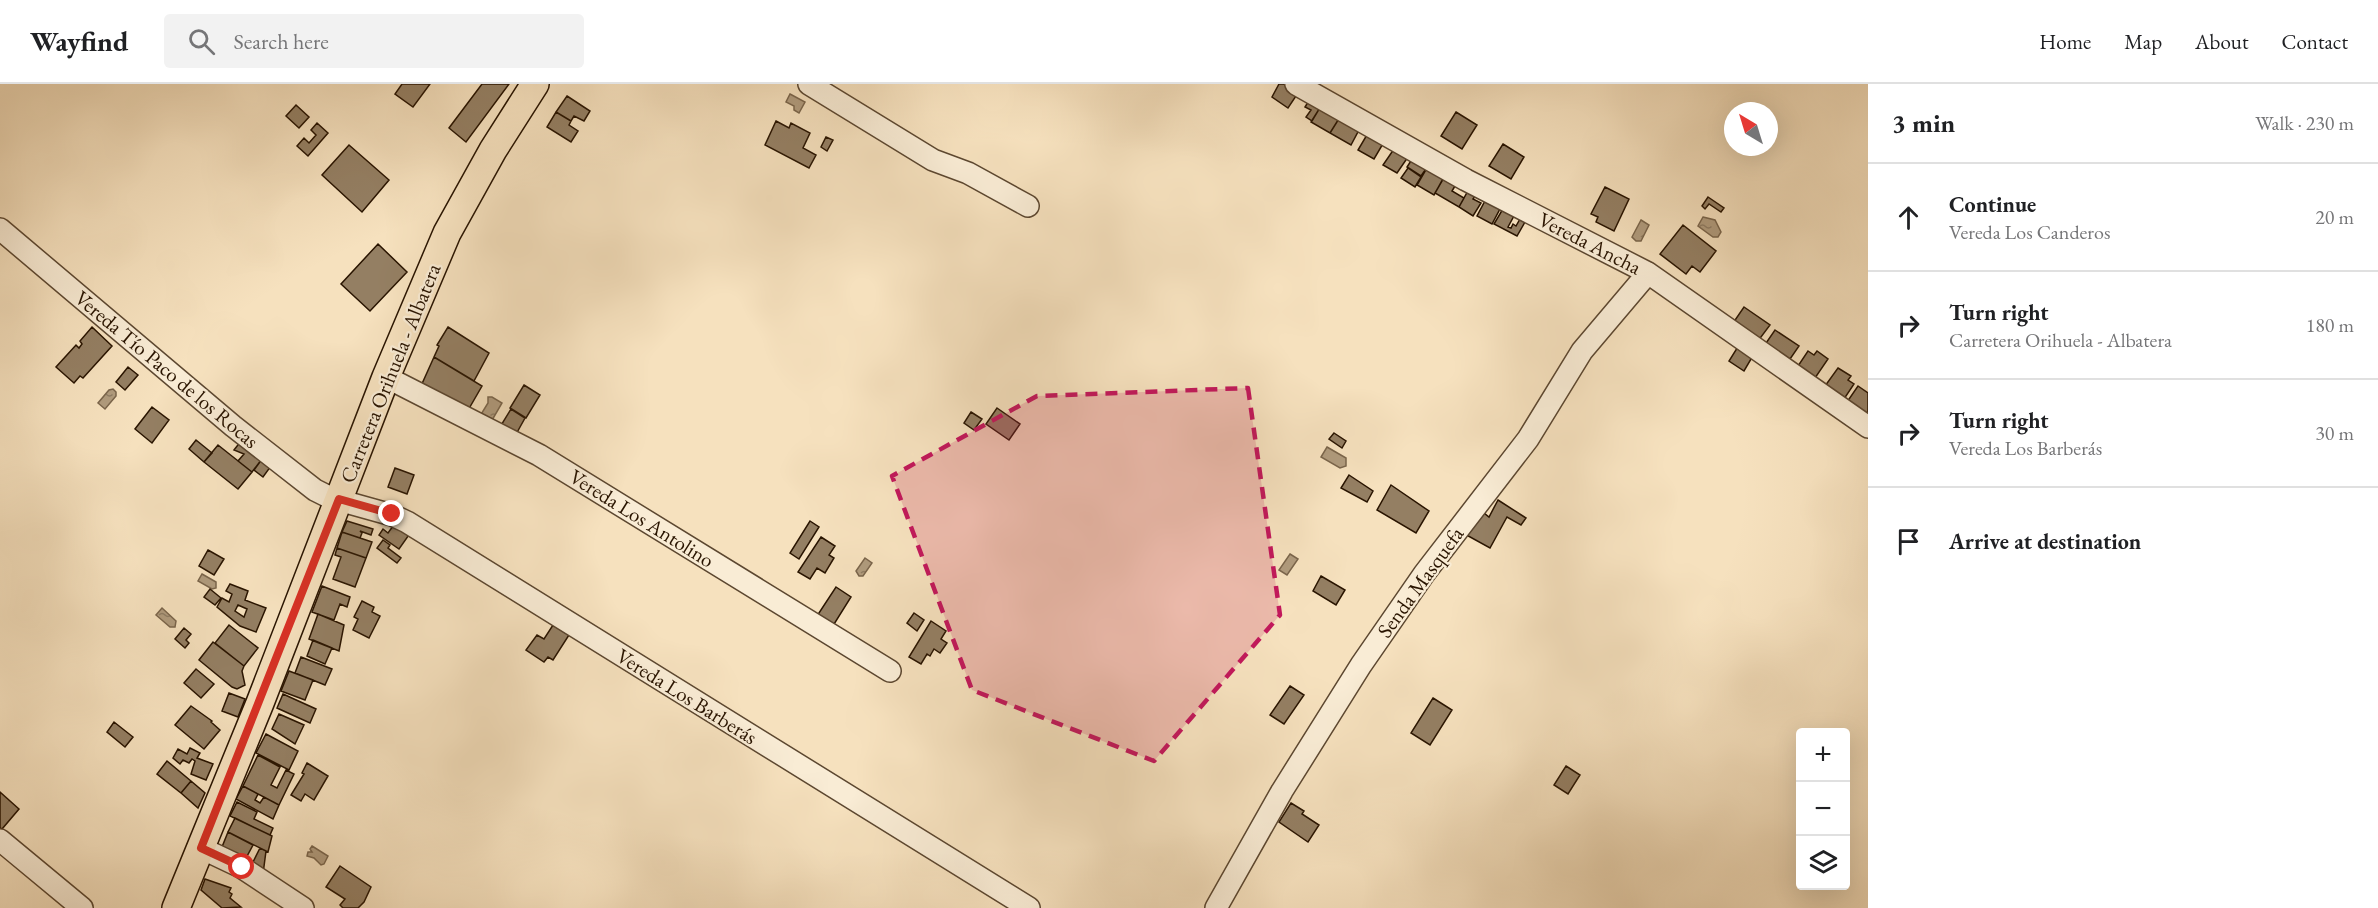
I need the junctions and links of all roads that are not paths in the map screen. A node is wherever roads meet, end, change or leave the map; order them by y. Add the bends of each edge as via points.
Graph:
1 (535, 84) edge
2 (809, 84) edge
3 (1296, 84) edge
4 (1028, 207) dead end
5 (0, 229) edge
6 (1648, 273) junction
7 (386, 377) junction
8 (1868, 427) edge
9 (339, 499) junction
10 (890, 671) dead end
11 (0, 840) edge
12 (201, 848) junction
13 (82, 908) edge
14 (176, 908) edge
15 (303, 908) edge
16 (1029, 908) edge
17 (1216, 908) edge

1 - 7 main road, Carretera Orihuela - Albatera via 452,224
2 - 4 street via 933,160 968,173
3 - 6 street, Vereda Ancha via 1466,180
5 - 9 street, Vereda Tío Paco de los Rocas via 233,426 315,490
6 - 8 street, Vereda Ancha
6 - 17 street, Senda Masquefa via 1582,351 1528,439 1424,574 1367,656 1282,791
7 - 9 main road, Carretera Orihuela - Albatera
7 - 10 street, Vereda Los Antolino via 539,455
9 - 12 main road, Carretera Orihuela - Albatera
9 - 16 street, Vereda Los Barberás via 407,522
11 - 13 street
12 - 14 main road, Carretera Orihuela - Albatera
12 - 15 street via 242,867

